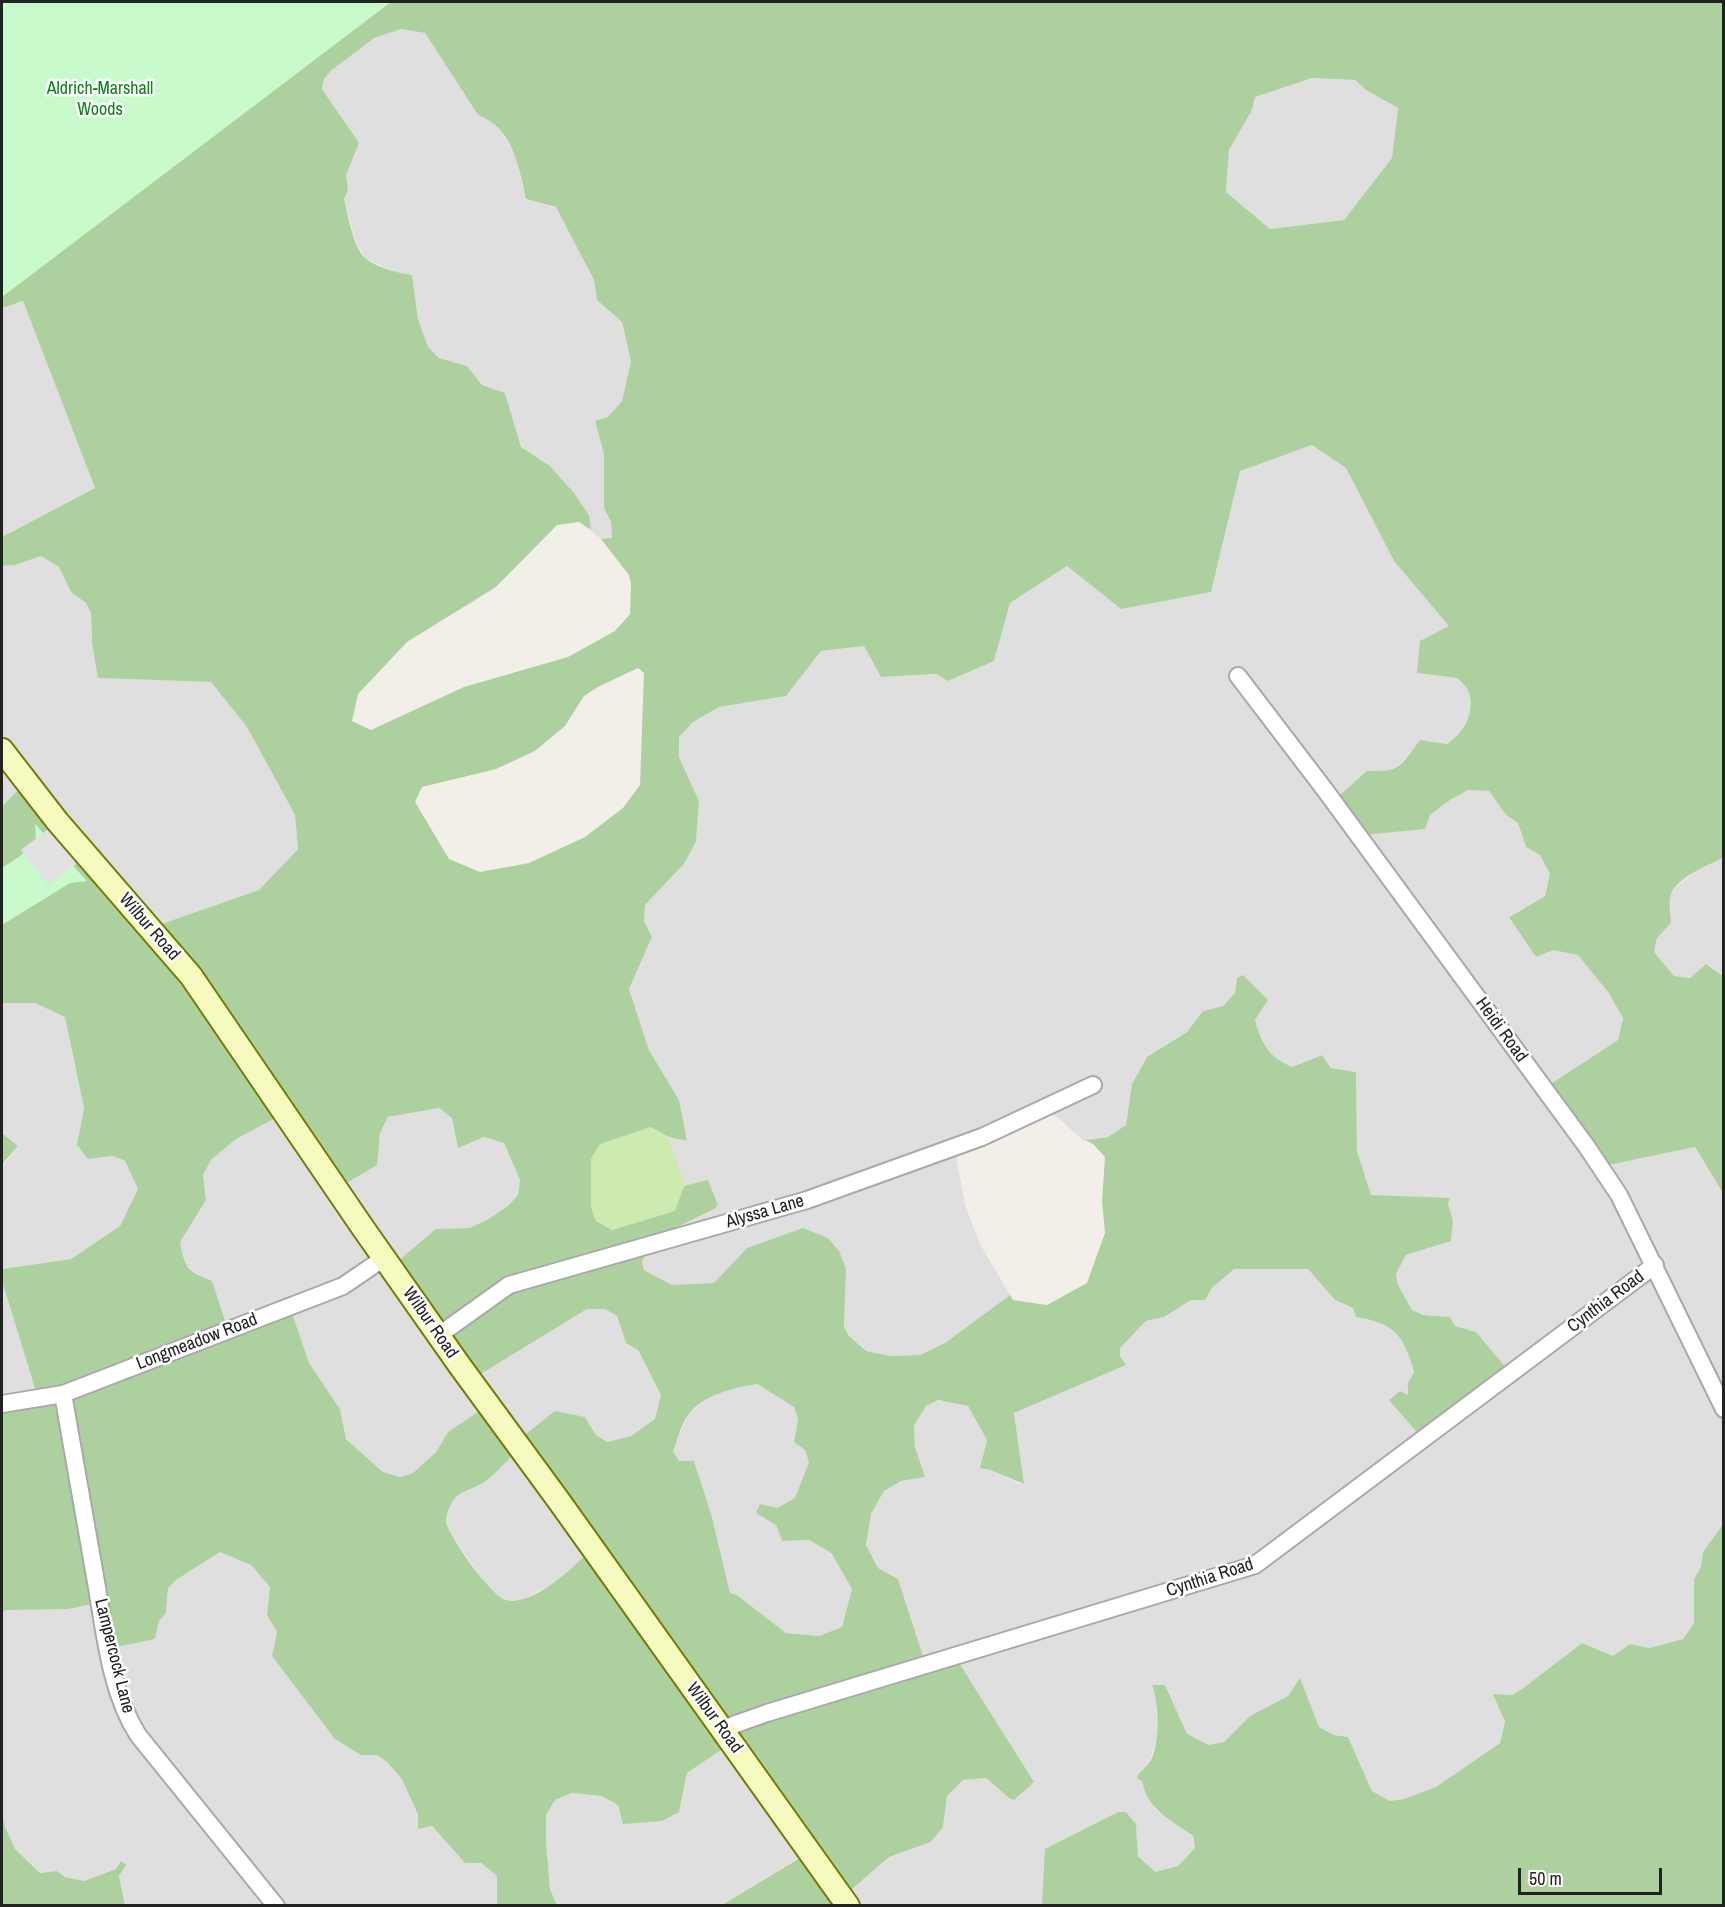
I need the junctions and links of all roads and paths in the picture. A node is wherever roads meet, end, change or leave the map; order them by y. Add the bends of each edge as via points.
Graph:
1 (1238, 676) dead end
2 (2, 750) edge
3 (1093, 1085) dead end
4 (384, 1258) junction
5 (1655, 1265) junction
6 (439, 1335) junction
7 (63, 1394) junction
8 (2, 1404) edge
9 (1724, 1409) edge
10 (722, 1729) junction
11 (276, 1905) edge
12 (848, 1905) edge

1 - 5 street, Heidi Road via 1587,1148 1620,1196
2 - 4 street, Wilbur Road via 191,976
3 - 6 street, Alyssa Lane via 982,1137 807,1200 509,1285
4 - 6 street, Wilbur Road
4 - 7 street, Longmeadow Road via 343,1286
5 - 9 street, Heidi Road
5 - 10 street, Cynthia Road via 1255,1565
6 - 10 street, Wilbur Road
7 - 8 street, Longmeadow Road
7 - 11 street, Lampercock Lane via 108,1649 128,1719
10 - 12 street, Wilbur Road

